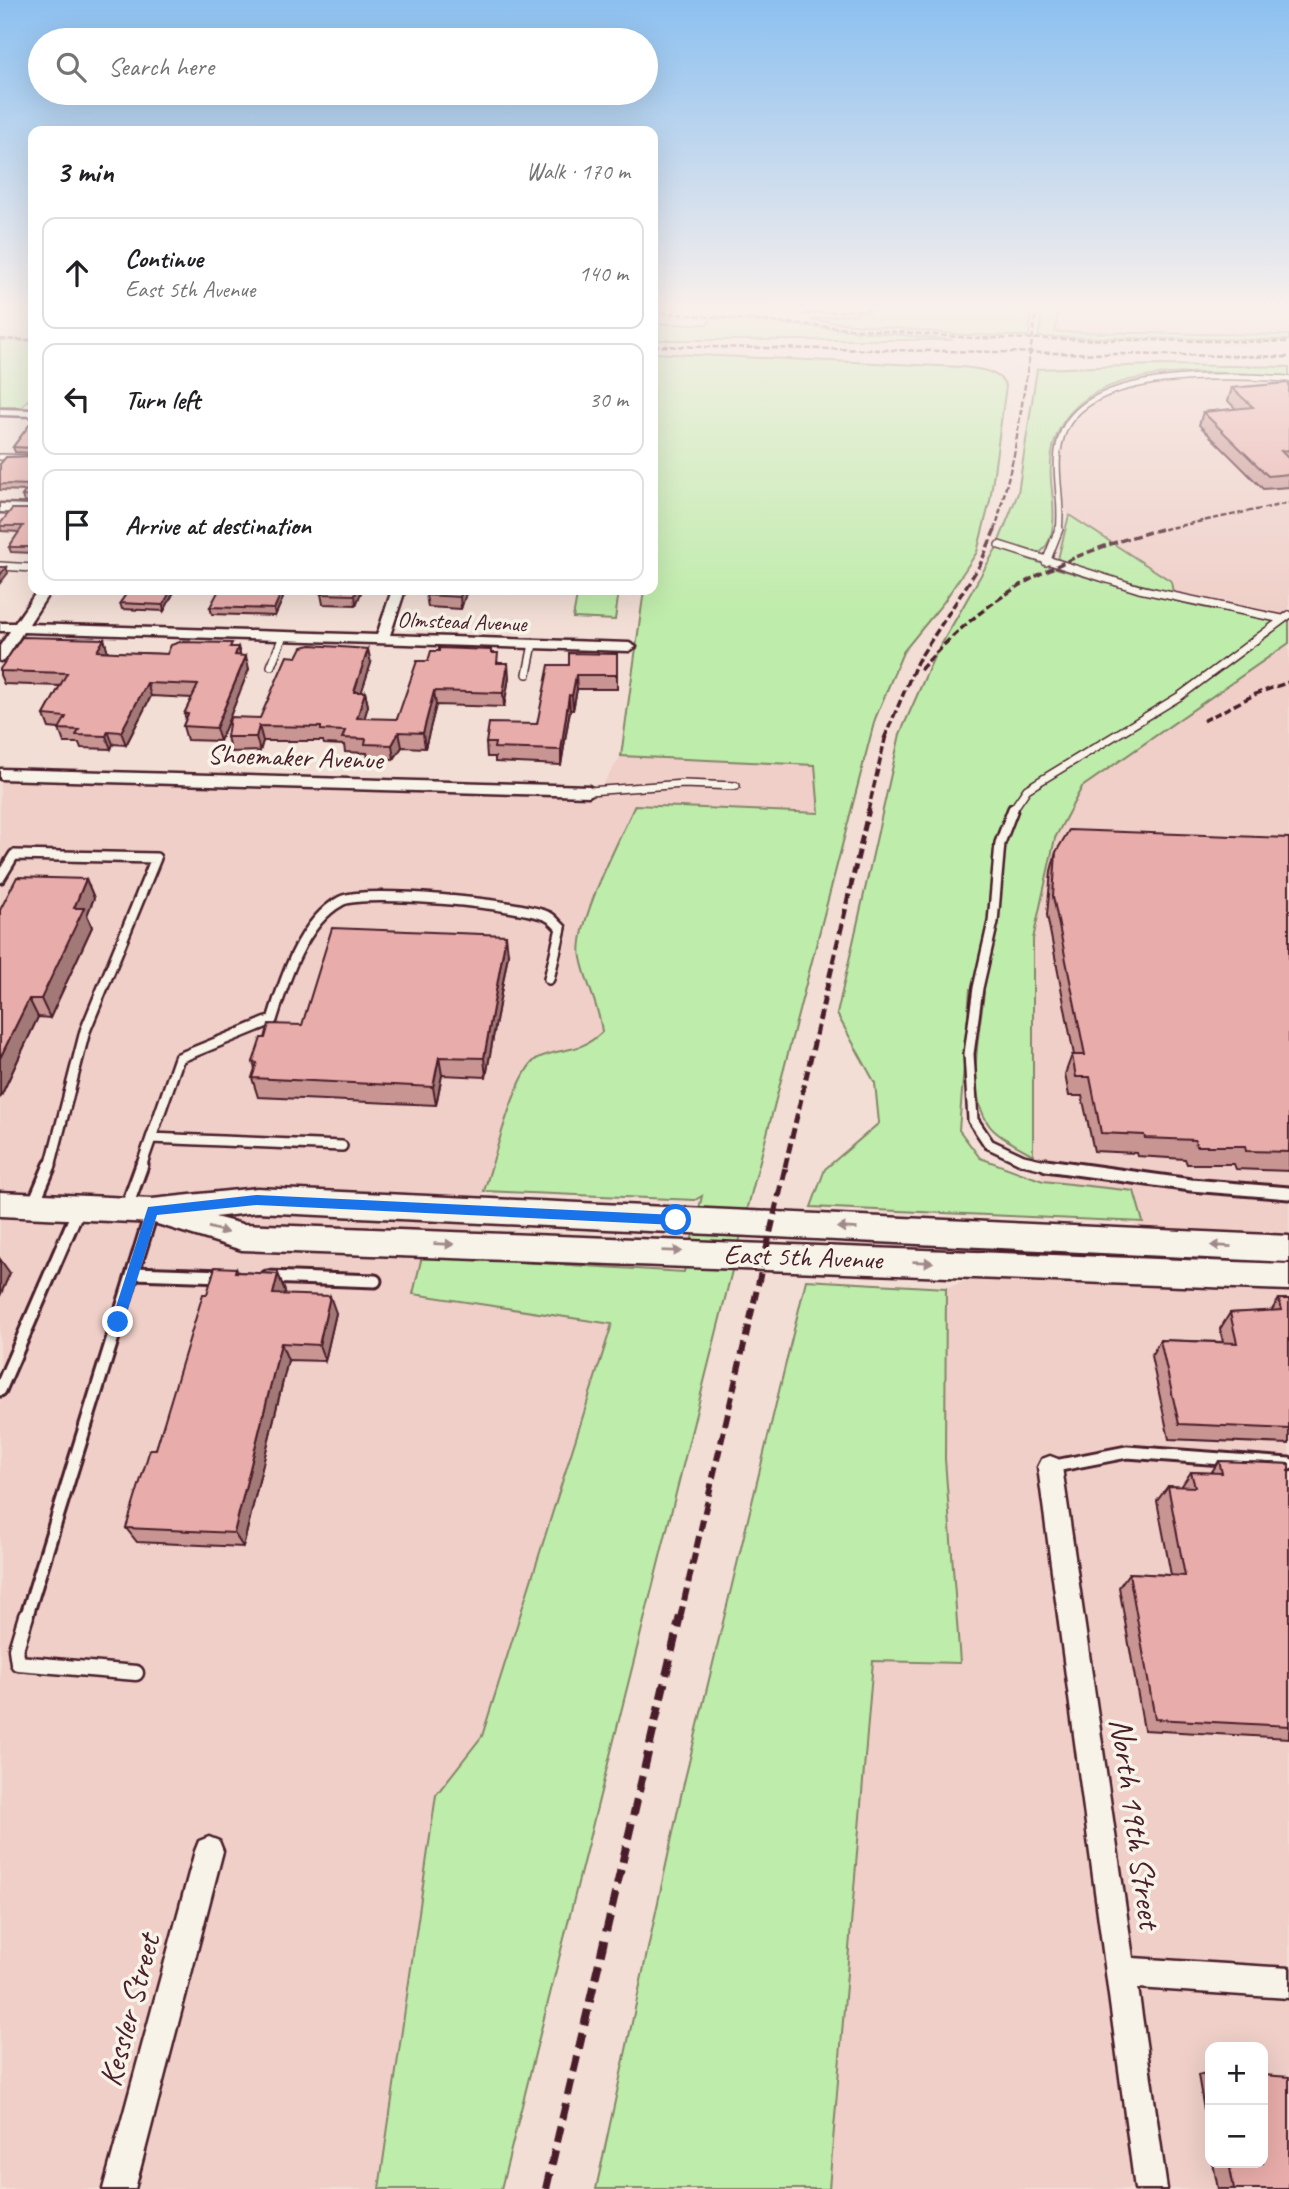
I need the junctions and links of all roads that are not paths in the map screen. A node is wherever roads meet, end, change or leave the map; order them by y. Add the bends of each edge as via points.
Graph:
1 (1078, 411) edge
2 (0, 412) edge
3 (28, 412) edge
4 (0, 457) edge
5 (28, 457) edge
6 (0, 508) edge
7 (28, 509) edge
8 (999, 545) dead end
9 (1045, 562) junction
10 (0, 566) edge
11 (28, 568) edge
12 (41, 595) edge
13 (397, 595) edge
14 (1286, 617) edge
15 (0, 627) edge
16 (19, 628) junction
17 (283, 636) junction
18 (382, 639) junction
19 (533, 644) junction
20 (629, 647) dead end
21 (0, 657) edge
22 (271, 666) dead end
23 (527, 674) dead end
24 (0, 774) edge
25 (736, 786) dead end
26 (589, 791) joint
27 (0, 878) edge
28 (549, 979) dead end
29 (151, 1138) junction
30 (342, 1146) dead end
31 (1289, 1193) edge
32 (0, 1204) edge
33 (33, 1205) junction
34 (80, 1207) junction
35 (139, 1210) junction
36 (1289, 1249) edge
37 (133, 1273) junction
38 (240, 1276) edge
39 (254, 1277) edge
40 (1289, 1277) edge
41 (375, 1281) dead end
42 (0, 1390) edge
43 (1289, 1464) edge
44 (1050, 1467) joint
45 (136, 1673) dead end
46 (209, 1851) dead end
47 (1123, 1972) junction
48 (1289, 1983) edge
49 (119, 2189) edge
50 (1151, 2189) edge

1 - 9 lane via 1059,443 1056,459 1062,522 1058,543
2 - 3 street
4 - 5 lane
6 - 7 street
8 - 9 lane
9 - 14 lane via 1202,605
10 - 11 lane
12 - 16 street
13 - 18 street
14 - 31 lane via 1229,662 1027,789 1012,810 1000,844 993,922 969,1054 973,1120 989,1144 1023,1160 1076,1171
15 - 16 street, Olmstead Avenue
16 - 17 street, Olmstead Avenue
16 - 21 street
17 - 18 street, Olmstead Avenue
17 - 22 lane
18 - 19 street, Olmstead Avenue
19 - 20 street, Olmstead Avenue
19 - 23 lane
24 - 26 street, Shoemaker Avenue
25 - 26 lane via 684,784
27 - 33 lane via 14,855 156,858 85,1031 49,1169
28 - 29 lane via 561,928 549,917 524,910 371,896 341,902 318,926 287,972 272,1020 179,1058
29 - 30 lane
29 - 35 lane
32 - 33 main road, East 5th Avenue
33 - 34 main road, East 5th Avenue
34 - 35 main road, East 5th Avenue
34 - 42 lane
36 -> 35 main road, East 5th Avenue via 257,1200
35 - 37 lane
35 -> 40 main road, East 5th Avenue via 242,1237
37 - 38 lane
37 - 45 lane via 16,1649 18,1664
39 - 41 lane
43 - 44 lane via 1127,1452
44 - 47 street, North 19th Street
46 - 49 street, Kessler Street
47 - 48 street
47 - 50 street, North 19th Street

